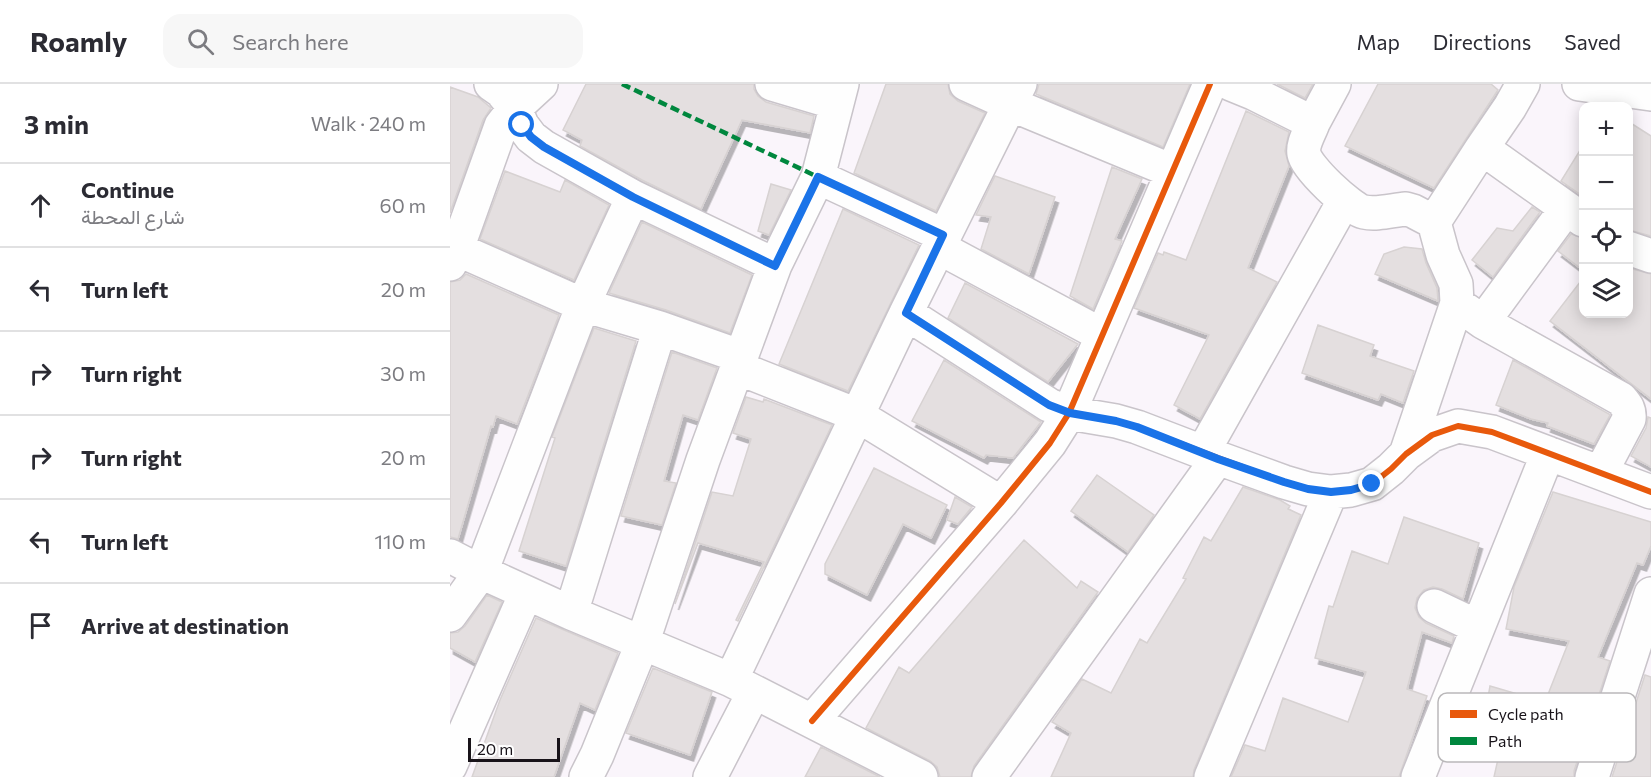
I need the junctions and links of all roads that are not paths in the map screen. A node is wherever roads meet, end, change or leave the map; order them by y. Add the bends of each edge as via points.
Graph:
1 (491, 84) edge
2 (541, 84) edge
3 (772, 84) edge
4 (966, 84) edge
5 (1210, 84) edge
6 (1231, 84) edge
7 (1334, 84) edge
8 (1523, 84) edge
9 (1580, 84) edge
10 (839, 93) edge
11 (1015, 94) edge
12 (1651, 94) edge
13 (515, 108) junction
14 (1313, 123) junction
15 (1482, 148) junction
16 (1172, 171) junction
17 (818, 177) junction
18 (633, 197) junction
19 (1344, 201) junction
20 (1575, 214) edge
21 (1434, 222) junction
22 (941, 241) junction
23 (1633, 249) edge
24 (452, 253) edge
25 (1651, 256) edge
26 (775, 266) junction
27 (1457, 303) junction
28 (583, 305) junction
29 (906, 313) junction
30 (1483, 322) junction
31 (660, 328) junction
32 (1102, 335) junction
33 (740, 362) junction
34 (1070, 413) junction
35 (856, 415) junction
36 (1548, 453) junction
37 (1406, 454) junction
38 (1210, 455) junction
39 (1601, 472) junction
40 (1331, 492) junction
41 (1651, 492) edge
42 (1001, 503) junction
43 (450, 556) edge
44 (481, 572) junction
45 (526, 592) junction
46 (1651, 594) edge
47 (1434, 606) dead end
48 (570, 613) junction
49 (450, 615) edge
50 (1478, 627) junction
51 (642, 644) junction
52 (742, 686) junction
53 (1452, 693) edge
54 (1619, 693) edge
55 (812, 721) junction
56 (1438, 727) edge
57 (1597, 762) edge
58 (450, 766) edge
59 (586, 777) edge
60 (710, 777) edge
61 (921, 777) edge
62 (989, 777) edge
63 (1211, 777) edge
64 (1418, 777) edge
65 (1592, 777) edge

1 - 13 street
2 - 13 street
3 - 10 street
4 - 11 street
5 - 16 street
6 - 14 street
7 - 14 street
8 - 15 street
9 - 12 street
10 - 17 street
11 - 16 street
11 - 22 street
13 - 18 street via 522,125 544,147
13 - 24 street via 501,126
14 - 19 street via 1304,156
15 - 20 street
15 - 21 street
16 - 32 street
17 - 22 street
17 - 26 street
18 - 26 street
18 - 28 street
19 - 21 street via 1363,212 1406,209
19 - 38 street
20 - 30 street
21 - 27 street via 1456,284
22 - 29 street
22 - 32 street
23 - 25 street
24 - 28 street
26 - 33 street
27 - 30 street
27 - 37 street
28 - 31 street
28 - 44 street
29 - 34 street via 1049,405
29 - 35 street
30 - 39 street via 1627,405 1629,419
31 - 33 street
31 - 48 street
32 - 34 street
33 - 35 street
33 - 51 street
34 - 38 street via 1137,427
34 - 42 street
35 - 42 street
35 - 52 street
36 - 37 street via 1492,432 1458,426 1432,435
36 - 39 street
36 - 50 street
37 - 40 street via 1372,484
38 - 40 street via 1284,482
38 - 62 street
39 - 41 street
40 - 63 street
42 - 55 street
43 - 44 street
44 - 45 street
44 - 49 street
45 - 48 street
45 - 58 street
46 - 54 street
47 - 50 street
48 - 51 street
50 - 53 street
51 - 52 street
51 - 59 street
52 - 55 street
52 - 60 street
55 - 61 street
56 - 64 street
57 - 65 street

